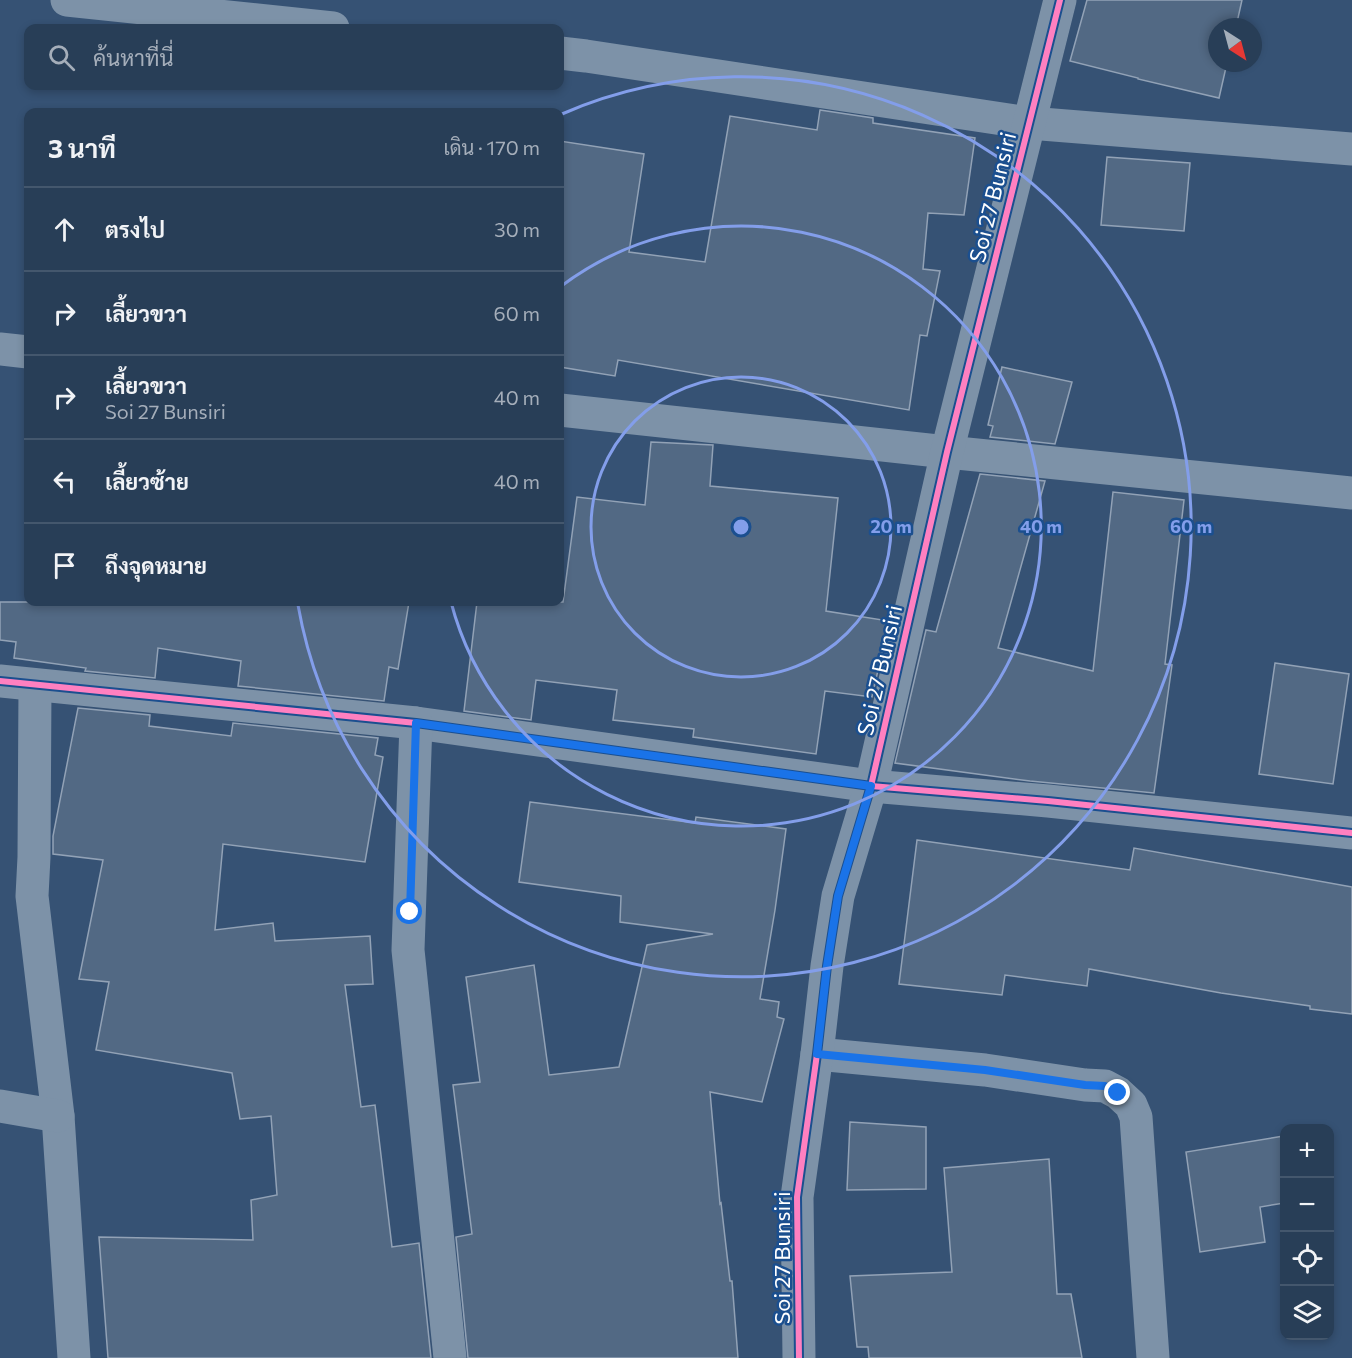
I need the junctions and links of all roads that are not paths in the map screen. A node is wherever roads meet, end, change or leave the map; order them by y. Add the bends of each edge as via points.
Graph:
1 (67, 0) edge
2 (1060, 0) edge
3 (295, 24) edge
4 (564, 53) edge
5 (1029, 123) junction
6 (1352, 149) edge
7 (0, 349) edge
8 (24, 352) edge
9 (564, 410) edge
10 (947, 452) junction
11 (1352, 493) edge
12 (0, 681) edge
13 (35, 686) junction
14 (416, 723) junction
15 (871, 786) junction
16 (1352, 833) edge
17 (817, 1054) junction
18 (0, 1106) edge
19 (58, 1116) junction
20 (74, 1358) edge
21 (450, 1358) edge
22 (799, 1358) edge
23 (1153, 1358) edge

1 - 3 street
2 - 5 street, Soi 27 Bunsiri
4 - 5 street
5 - 6 street
5 - 10 street, Soi 27 Bunsiri
7 - 8 street
9 - 10 street
10 - 11 street
10 - 15 street, Soi 27 Bunsiri
12 - 13 street
13 - 14 street
13 - 19 street via 32,896
14 - 15 street
14 - 21 street via 408,950
15 - 16 street
15 - 17 street, Soi 27 Bunsiri via 838,896
17 - 22 street, Soi 27 Bunsiri via 798,1197
17 - 23 street via 985,1070 1105,1086 1118,1093 1136,1117
18 - 19 street
19 - 20 street

